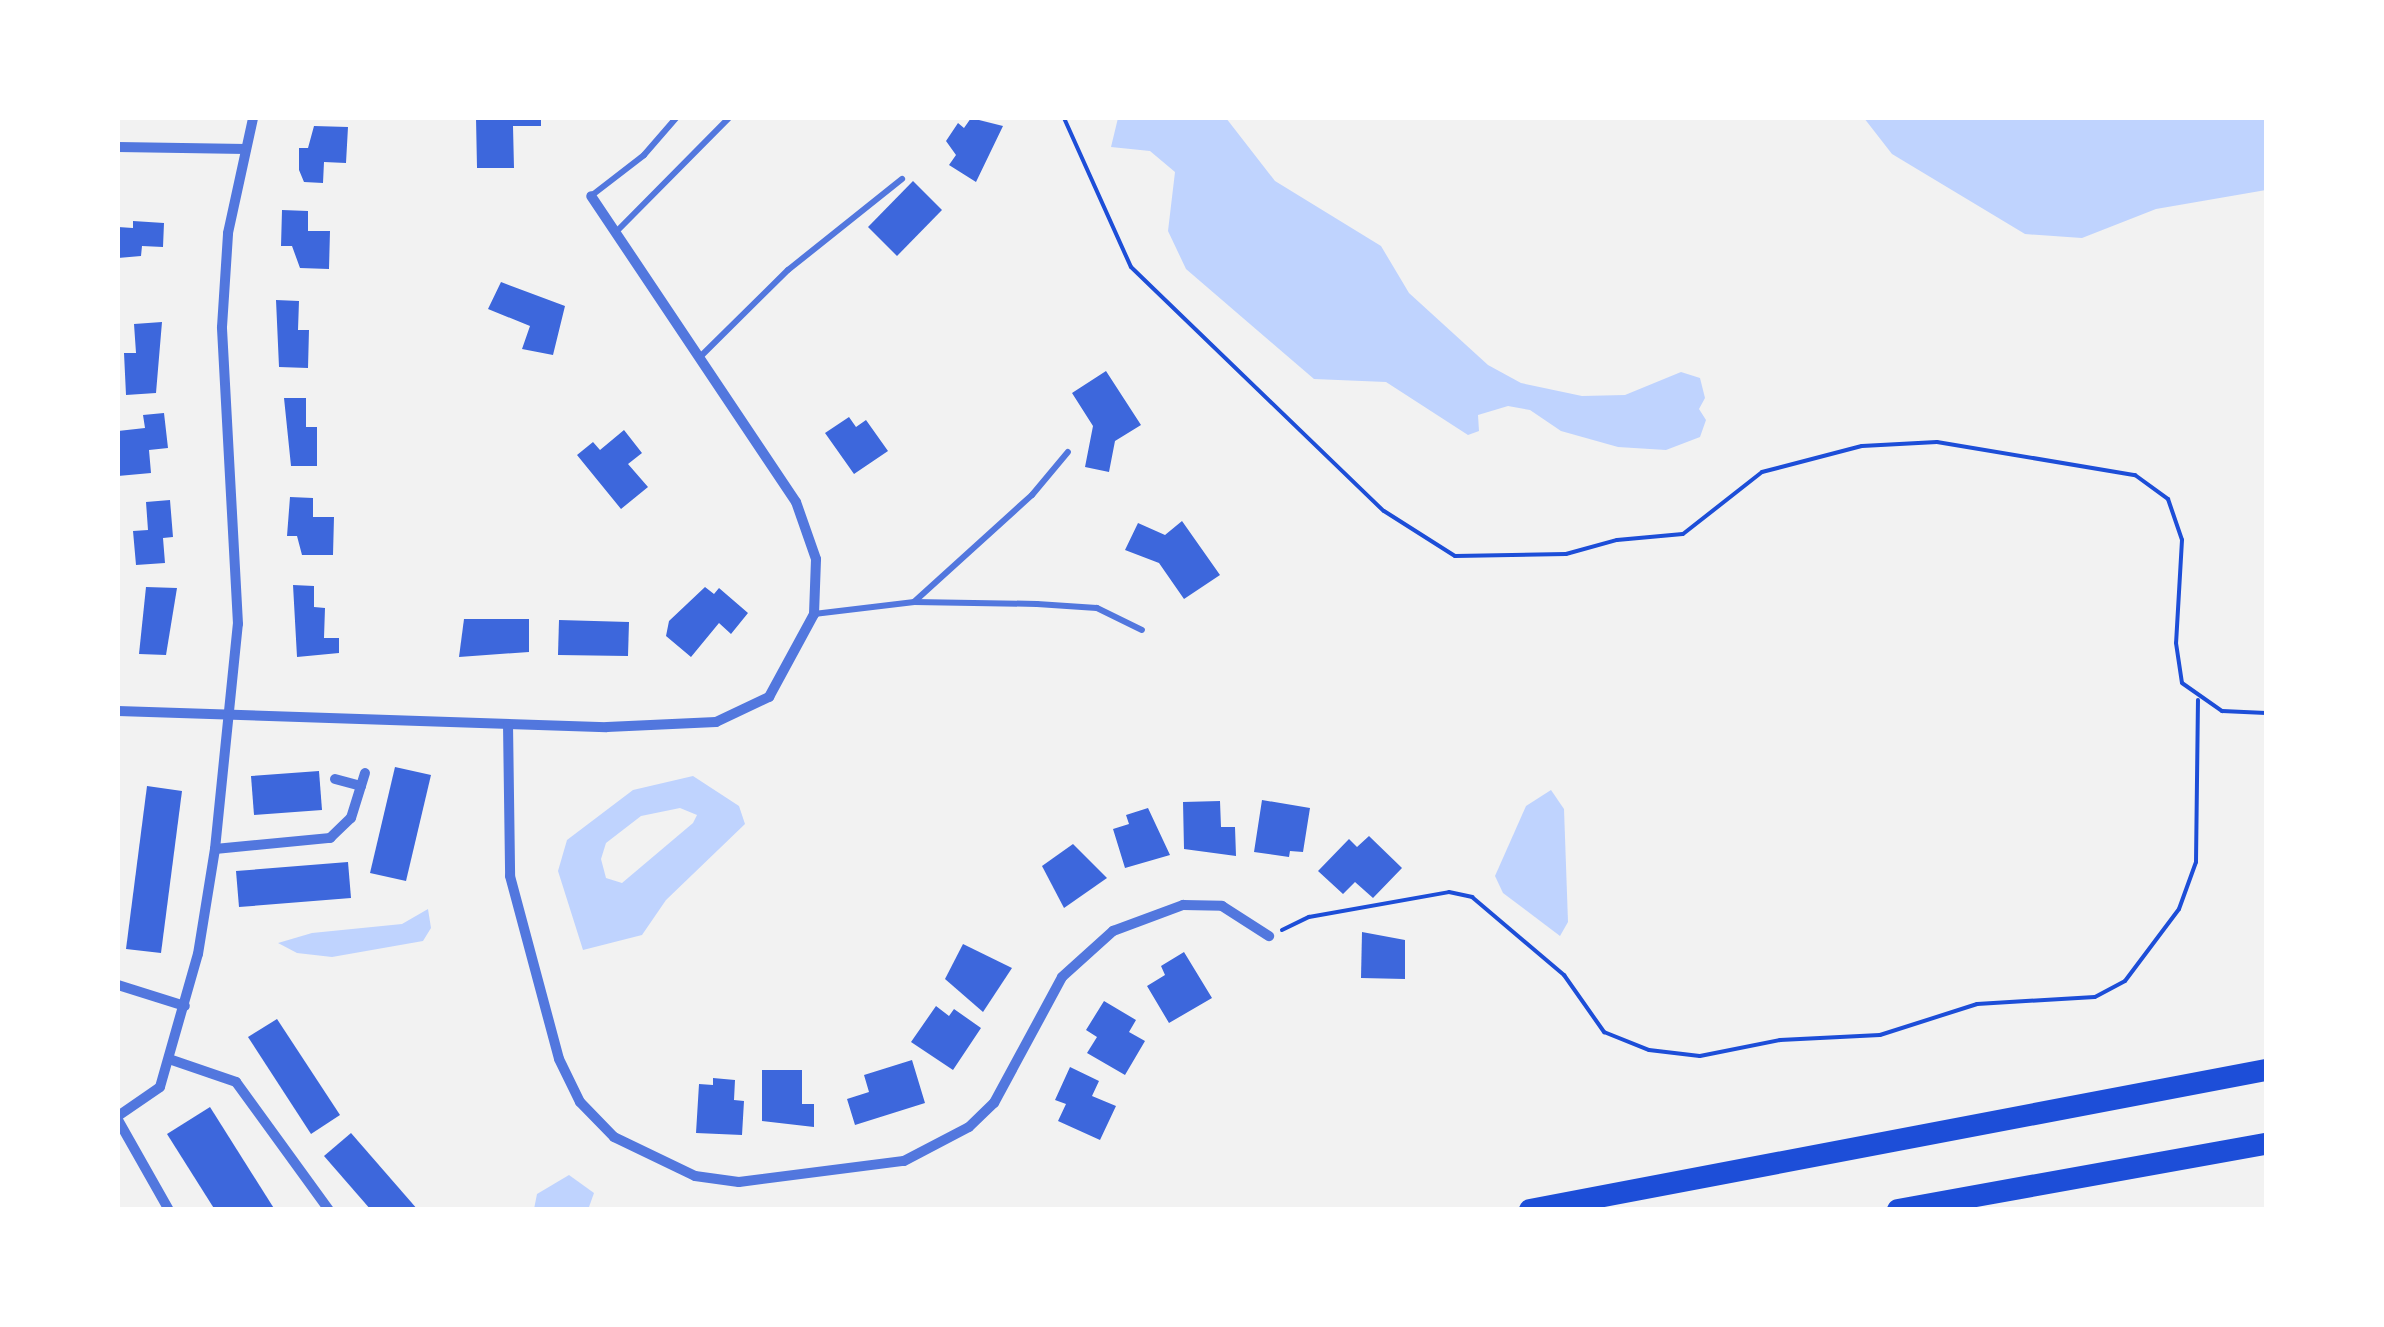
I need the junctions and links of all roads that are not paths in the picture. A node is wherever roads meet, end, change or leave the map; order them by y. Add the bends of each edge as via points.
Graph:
1 (253, 118) edge
2 (676, 118) edge
3 (729, 118) edge
4 (118, 147) edge
5 (246, 149) junction
6 (902, 179) dead end
7 (591, 196) joint
8 (619, 229) junction
9 (702, 355) junction
10 (1068, 452) dead end
11 (914, 602) junction
12 (814, 614) junction
13 (1142, 630) dead end
14 (118, 711) edge
15 (230, 714) junction
16 (508, 724) junction
17 (366, 773) dead end
18 (336, 779) dead end
19 (361, 786) junction
20 (215, 849) junction
21 (1269, 936) road end
22 (118, 984) edge
23 (185, 1006) junction
24 (168, 1060) junction
25 (2266, 1070) edge
26 (118, 1118) edge
27 (2266, 1144) edge
28 (169, 1210) edge
29 (329, 1210) edge
30 (1530, 1210) edge
31 (1898, 1210) edge

1 - 5 street
2 - 7 lane via 644,155
3 - 8 lane
4 - 5 street
5 - 15 street via 228,234 222,327 238,624
6 - 9 lane via 788,270
7 - 8 street
8 - 9 street
9 - 12 street via 796,502 816,558
10 - 11 lane via 1032,495
11 - 12 lane
11 - 13 lane via 1097,608
12 - 16 street via 789,668 762,700 716,722
14 - 15 street
15 - 16 street
15 - 20 street
16 - 21 street via 510,876 559,1060 580,1102 614,1137 695,1176 739,1182 904,1161 969,1127 994,1103 1062,976 1113,931 1183,905 1222,906
17 - 19 street
18 - 19 street
19 - 20 street via 351,818 330,838
20 - 23 street
22 - 23 street
23 - 24 street
24 - 26 street via 160,1087
24 - 29 street via 236,1082
25 - 30 highway
26 - 28 street
27 - 31 highway

